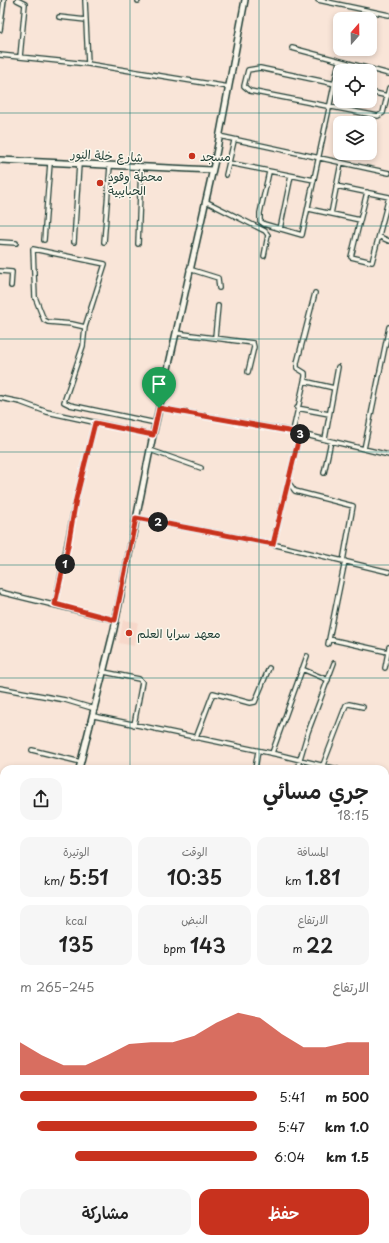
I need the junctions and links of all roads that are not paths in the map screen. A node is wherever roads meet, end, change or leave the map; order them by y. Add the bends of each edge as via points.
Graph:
1 (4, 0) edge
2 (17, 0) edge
3 (85, 0) edge
4 (245, 0) edge
5 (318, 0) edge
6 (347, 0) edge
7 (345, 6) junction
8 (389, 15) edge
9 (59, 17) dead end
10 (86, 20) junction
11 (0, 30) edge
12 (292, 48) dead end
13 (0, 55) edge
14 (20, 57) junction
15 (339, 62) joint
16 (88, 64) junction
17 (389, 74) edge
18 (333, 84) joint
19 (229, 87) junction
20 (389, 88) edge
21 (377, 94) edge
22 (388, 96) edge
23 (329, 106) junction
24 (219, 136) junction
25 (234, 141) junction
26 (318, 158) junction
27 (0, 160) edge
28 (50, 163) junction
29 (341, 163) junction
30 (79, 164) junction
31 (229, 164) junction
32 (110, 166) junction
33 (141, 167) junction
34 (212, 170) junction
35 (269, 172) junction
36 (389, 173) edge
37 (226, 176) dead end
38 (291, 176) junction
39 (314, 180) junction
40 (336, 186) junction
41 (367, 192) junction
42 (205, 201) junction
43 (309, 210) junction
44 (331, 214) junction
45 (360, 220) junction
46 (280, 229) junction
47 (380, 238) junction
48 (44, 240) dead end
49 (389, 241) edge
50 (0, 242) edge
51 (74, 242) dead end
52 (104, 242) dead end
53 (16, 243) dead end
54 (138, 244) dead end
55 (264, 256) dead end
56 (190, 269) junction
57 (0, 271) edge
58 (11, 286) dead end
59 (219, 288) dead end
60 (315, 293) dead end
61 (218, 306) dead end
62 (85, 327) junction
63 (389, 328) edge
64 (176, 333) junction
65 (215, 337) junction
66 (387, 346) edge
67 (338, 367) dead end
68 (248, 372) dead end
69 (304, 381) junction
70 (334, 388) junction
71 (0, 398) edge
72 (159, 408) junction
73 (298, 408) junction
74 (329, 414) junction
75 (95, 423) junction
76 (156, 423) junction
77 (292, 431) junction
78 (300, 433) junction
79 (153, 435) junction
80 (325, 439) junction
81 (331, 441) junction
82 (364, 449) junction
83 (150, 450) junction
84 (389, 455) edge
85 (201, 468) dead end
86 (324, 473) dead end
87 (288, 482) junction
88 (136, 518) junction
89 (273, 544) junction
90 (344, 561) junction
91 (389, 572) edge
92 (0, 592) edge
93 (55, 604) junction
94 (115, 620) junction
95 (329, 639) junction
96 (328, 644) dead end
97 (389, 647) edge
98 (388, 652) edge
99 (307, 656) dead end
100 (334, 663) dead end
101 (269, 668) dead end
102 (385, 668) dead end
103 (302, 669) junction
104 (104, 672) junction
105 (328, 680) junction
106 (0, 688) edge
107 (363, 707) dead end
108 (95, 709) junction
109 (94, 716) junction
110 (134, 725) junction
111 (196, 738) junction
112 (32, 750) dead end
113 (258, 750) junction
114 (272, 753) junction
115 (299, 759) junction
116 (81, 762) junction
117 (80, 765) edge
118 (256, 765) edge
119 (298, 765) edge
120 (323, 765) joint

1 - 11 street
2 - 14 street via 25,4
3 - 10 street
4 - 19 main road
5 - 7 street
6 - 7 street
7 - 8 street
9 - 10 street
10 - 16 street
12 - 15 street
13 - 14 street
14 - 16 street
15 - 17 street
16 - 19 street
18 - 23 street
18 - 23 street via 254,68 248,70 244,83 250,91
19 - 24 main road
20 - 22 street
21 - 22 street
22 - 23 street via 383,113 378,116
23 - 26 street
24 - 25 street
24 - 34 main road
25 - 26 street
25 - 31 street
26 - 29 street
26 - 39 street
27 - 28 main road, شارع خلة النور
28 - 30 main road, شارع خلة النور
28 - 48 street
29 - 36 street
29 - 40 street
30 - 32 main road, شارع خلة النور
30 - 51 street
31 - 35 street
31 - 37 street
32 - 33 main road, شارع خلة النور
32 - 52 street
33 - 34 main road, شارع خلة النور
33 - 54 street
34 - 42 main road
35 - 38 street
35 - 46 street via 259,218 264,224
38 - 39 street
38 - 46 street
39 - 43 street
40 - 41 street
40 - 44 street
41 - 45 street
41 - 47 street via 389,197
42 - 55 street via 265,231 268,235
42 - 56 main road
43 - 44 street
43 - 46 street via 302,235
44 - 45 street
45 - 47 street via 351,257 372,262
47 - 49 street
50 - 53 street
56 - 59 street via 218,278
56 - 64 main road
57 - 58 street via 12,272
60 - 69 street via 297,363 297,368 305,373
61 - 65 street
62 - 62 street via 105,264 34,249 35,298 44,320
62 - 76 street via 83,346 64,402
63 - 66 street
64 - 65 street
64 - 72 main road
65 - 68 street via 253,343
66 - 82 street
67 - 70 street
69 - 70 street
69 - 73 street
70 - 74 street
71 - 75 street
72 - 76 main road
72 - 77 street
73 - 74 street
73 - 77 street
74 - 80 street
75 - 79 street
75 - 93 street via 76,499
76 - 79 main road
77 - 78 street
78 - 80 street
78 - 87 street
79 - 83 main road
80 - 81 street
81 - 82 street
81 - 86 street
82 - 84 street
83 - 85 street
83 - 88 main road
87 - 89 street
87 - 90 street via 295,491 353,506
88 - 89 street
88 - 94 main road
89 - 90 street
90 - 91 street
90 - 95 street
92 - 93 street
93 - 94 street
94 - 104 main road
95 - 96 street
95 - 98 street
97 - 98 street
98 - 102 street
99 - 103 street
100 - 105 street
101 - 111 street via 255,702 250,703 213,693
103 - 105 street
103 - 114 street
104 - 108 main road
104 - 110 street via 139,679 142,682
105 - 115 street
106 - 108 street via 65,700
107 - 120 street via 349,704 346,706
108 - 109 main road
109 - 110 street
109 - 116 main road
110 - 111 street
111 - 113 street
112 - 116 street
113 - 114 street
113 - 118 street
114 - 115 street
115 - 119 street
115 - 120 street
116 - 117 main road

